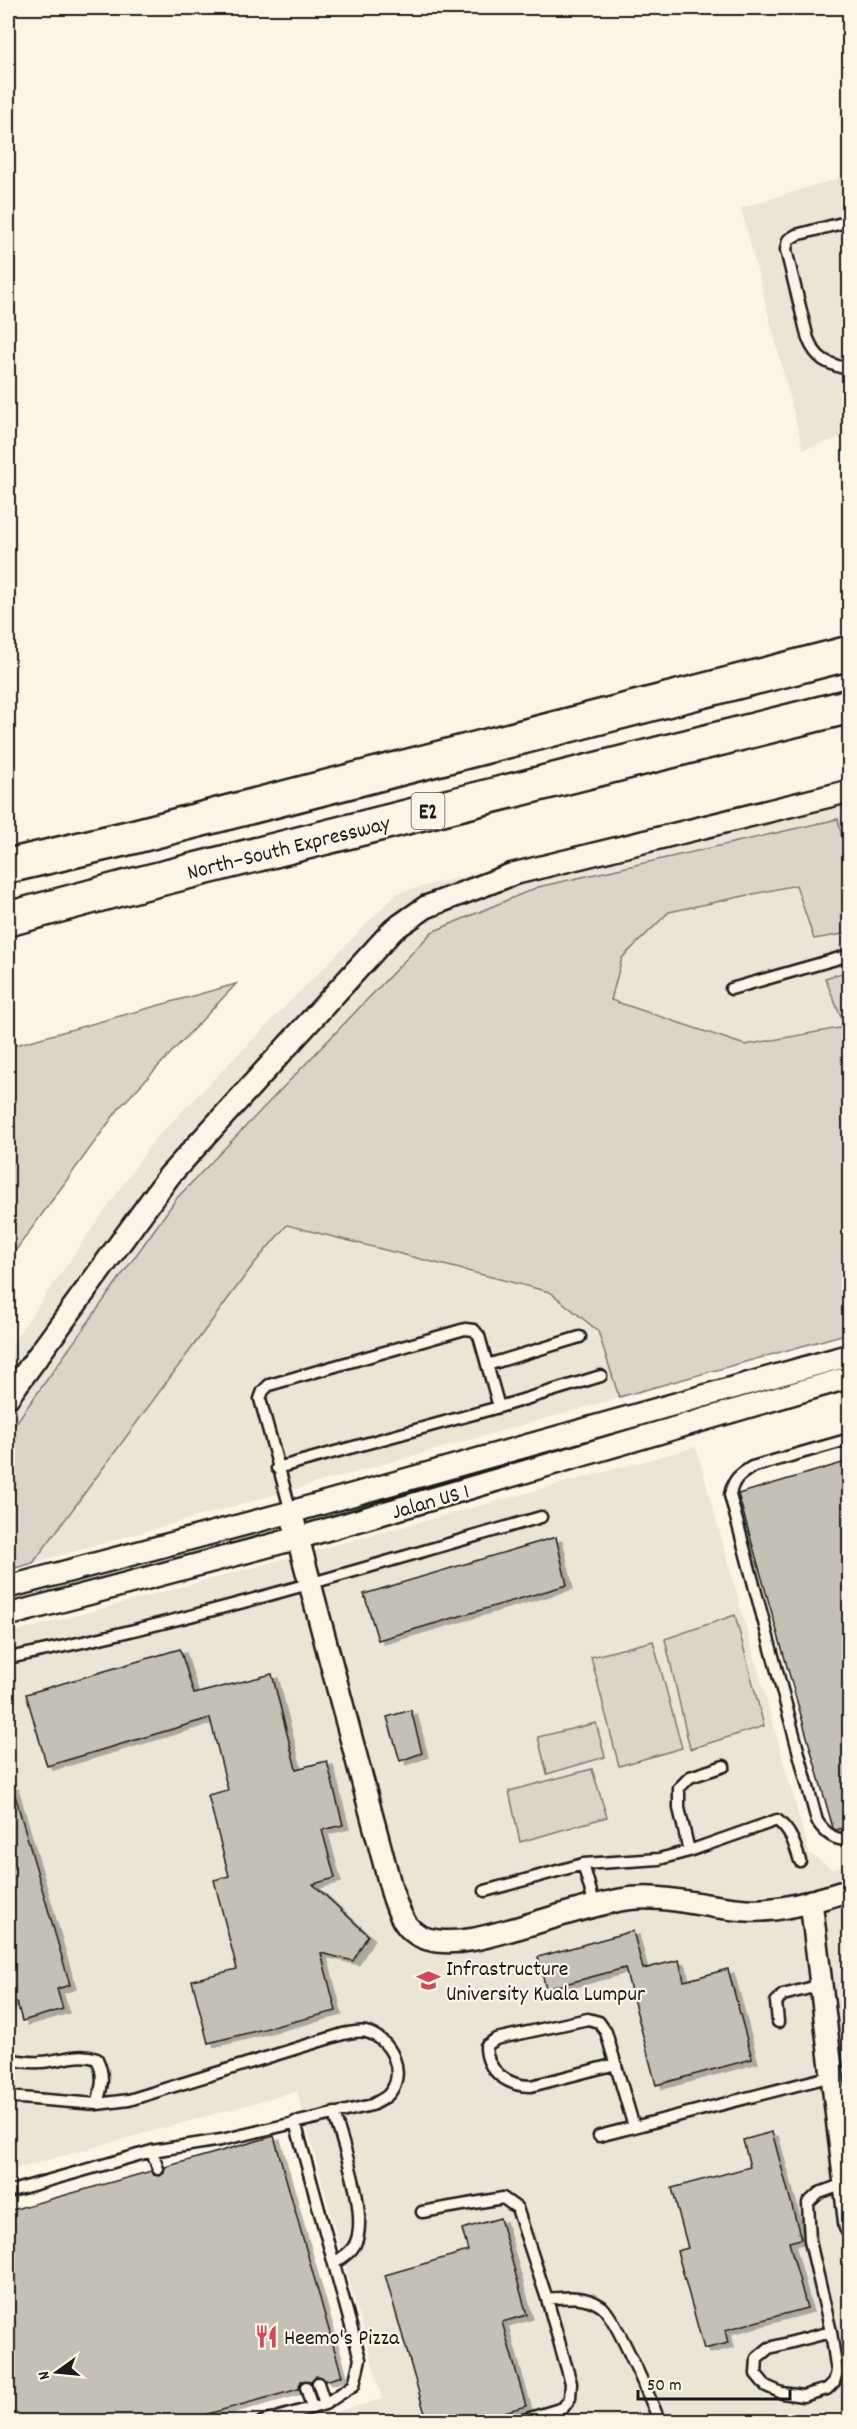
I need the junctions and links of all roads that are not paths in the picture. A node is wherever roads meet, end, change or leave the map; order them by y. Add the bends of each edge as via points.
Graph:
1 (849, 220) edge
2 (849, 370) edge
3 (849, 653) edge
4 (849, 706) edge
5 (849, 791) edge
6 (8, 866) edge
7 (8, 919) edge
8 (849, 956) edge
9 (731, 989) dead end
10 (580, 1337) dead end
11 (849, 1354) edge
12 (487, 1365) junction
13 (601, 1376) dead end
14 (849, 1377) edge
15 (8, 1397) edge
16 (500, 1407) junction
17 (849, 1439) edge
18 (278, 1468) junction
19 (291, 1512) junction
20 (541, 1517) dead end
21 (298, 1538) junction
22 (310, 1584) junction
23 (8, 1587) edge
24 (8, 1615) edge
25 (8, 1658) edge
26 (724, 1766) dead end
27 (849, 1839) edge
28 (689, 1851) junction
29 (800, 1861) dead end
30 (583, 1864) junction
31 (849, 1890) edge
32 (485, 1891) dead end
33 (811, 1901) junction
34 (595, 1906) junction
35 (821, 1985) junction
36 (777, 2022) dead end
37 (8, 2059) edge
38 (616, 2064) junction
39 (832, 2076) junction
40 (8, 2097) edge
41 (97, 2104) junction
42 (334, 2113) junction
43 (295, 2122) junction
44 (634, 2127) junction
45 (598, 2136) dead end
46 (152, 2151) junction
47 (158, 2169) dead end
48 (844, 2184) junction
49 (8, 2192) edge
50 (422, 2212) dead end
51 (849, 2226) edge
52 (334, 2264) junction
53 (548, 2299) junction
54 (831, 2332) junction
55 (318, 2383) dead end
56 (306, 2386) dead end
57 (325, 2404) junction
58 (312, 2408) junction
59 (262, 2421) edge
60 (517, 2421) edge
61 (660, 2421) edge

1 - 2 lane via 795,235 788,240 786,250 814,353 825,362
3 - 6 highway, E2
4 - 7 highway, North–South Expressway / E2
5 - 15 street via 513,874 426,907 393,930 169,1176
8 - 9 lane
10 - 12 lane
11 - 19 street, Jalan US 1
12 - 16 lane
12 - 18 lane via 479,1336 474,1330 465,1329 269,1385 260,1399
13 - 16 lane
14 - 21 street, Jalan US 1
16 - 18 lane
17 - 27 lane via 752,1467 732,1482 730,1495 817,1821 826,1834
18 - 19 lane
19 - 21 street
19 - 23 street, Jalan US 1
20 - 22 lane
21 - 22 street
21 - 24 street, Jalan US 1
22 - 25 lane
22 - 34 street via 392,1892 401,1918 414,1934 436,1941 459,1942
26 - 28 lane via 690,1777 679,1788 679,1808
28 - 29 lane via 777,1820 793,1838
28 - 30 lane via 659,1859
30 - 32 lane
30 - 34 lane
31 - 33 street
33 - 34 street via 749,1911 647,1898
33 - 35 street
35 - 36 lane via 783,1995 776,2002
35 - 39 street
37 - 41 lane via 43,2062 85,2055 97,2059 103,2070 103,2083
38 - 38 lane via 606,2032 598,2022 588,2019 496,2039 486,2046 486,2058 492,2069 519,2086
38 - 44 lane
39 - 44 lane
39 - 48 street
40 - 41 lane
41 - 42 lane via 129,2100 343,2034 364,2031 381,2038 393,2054 397,2076 388,2094 372,2105
42 - 43 lane
42 - 52 lane via 361,2225 353,2248
43 - 46 lane via 222,2146
43 - 52 lane
44 - 45 lane
46 - 47 lane
46 - 49 lane
48 - 51 street
48 - 54 lane via 819,2193 808,2203 810,2241
50 - 53 lane via 503,2198 517,2208
52 - 57 lane via 360,2359 354,2385
53 - 60 lane via 571,2384 570,2397 563,2408
53 - 61 lane via 570,2296 604,2307
54 - 54 lane via 837,2372 827,2389 803,2396 782,2393 766,2386 756,2374 757,2358 769,2348
55 - 57 lane
56 - 58 lane
57 - 58 lane
58 - 59 lane

